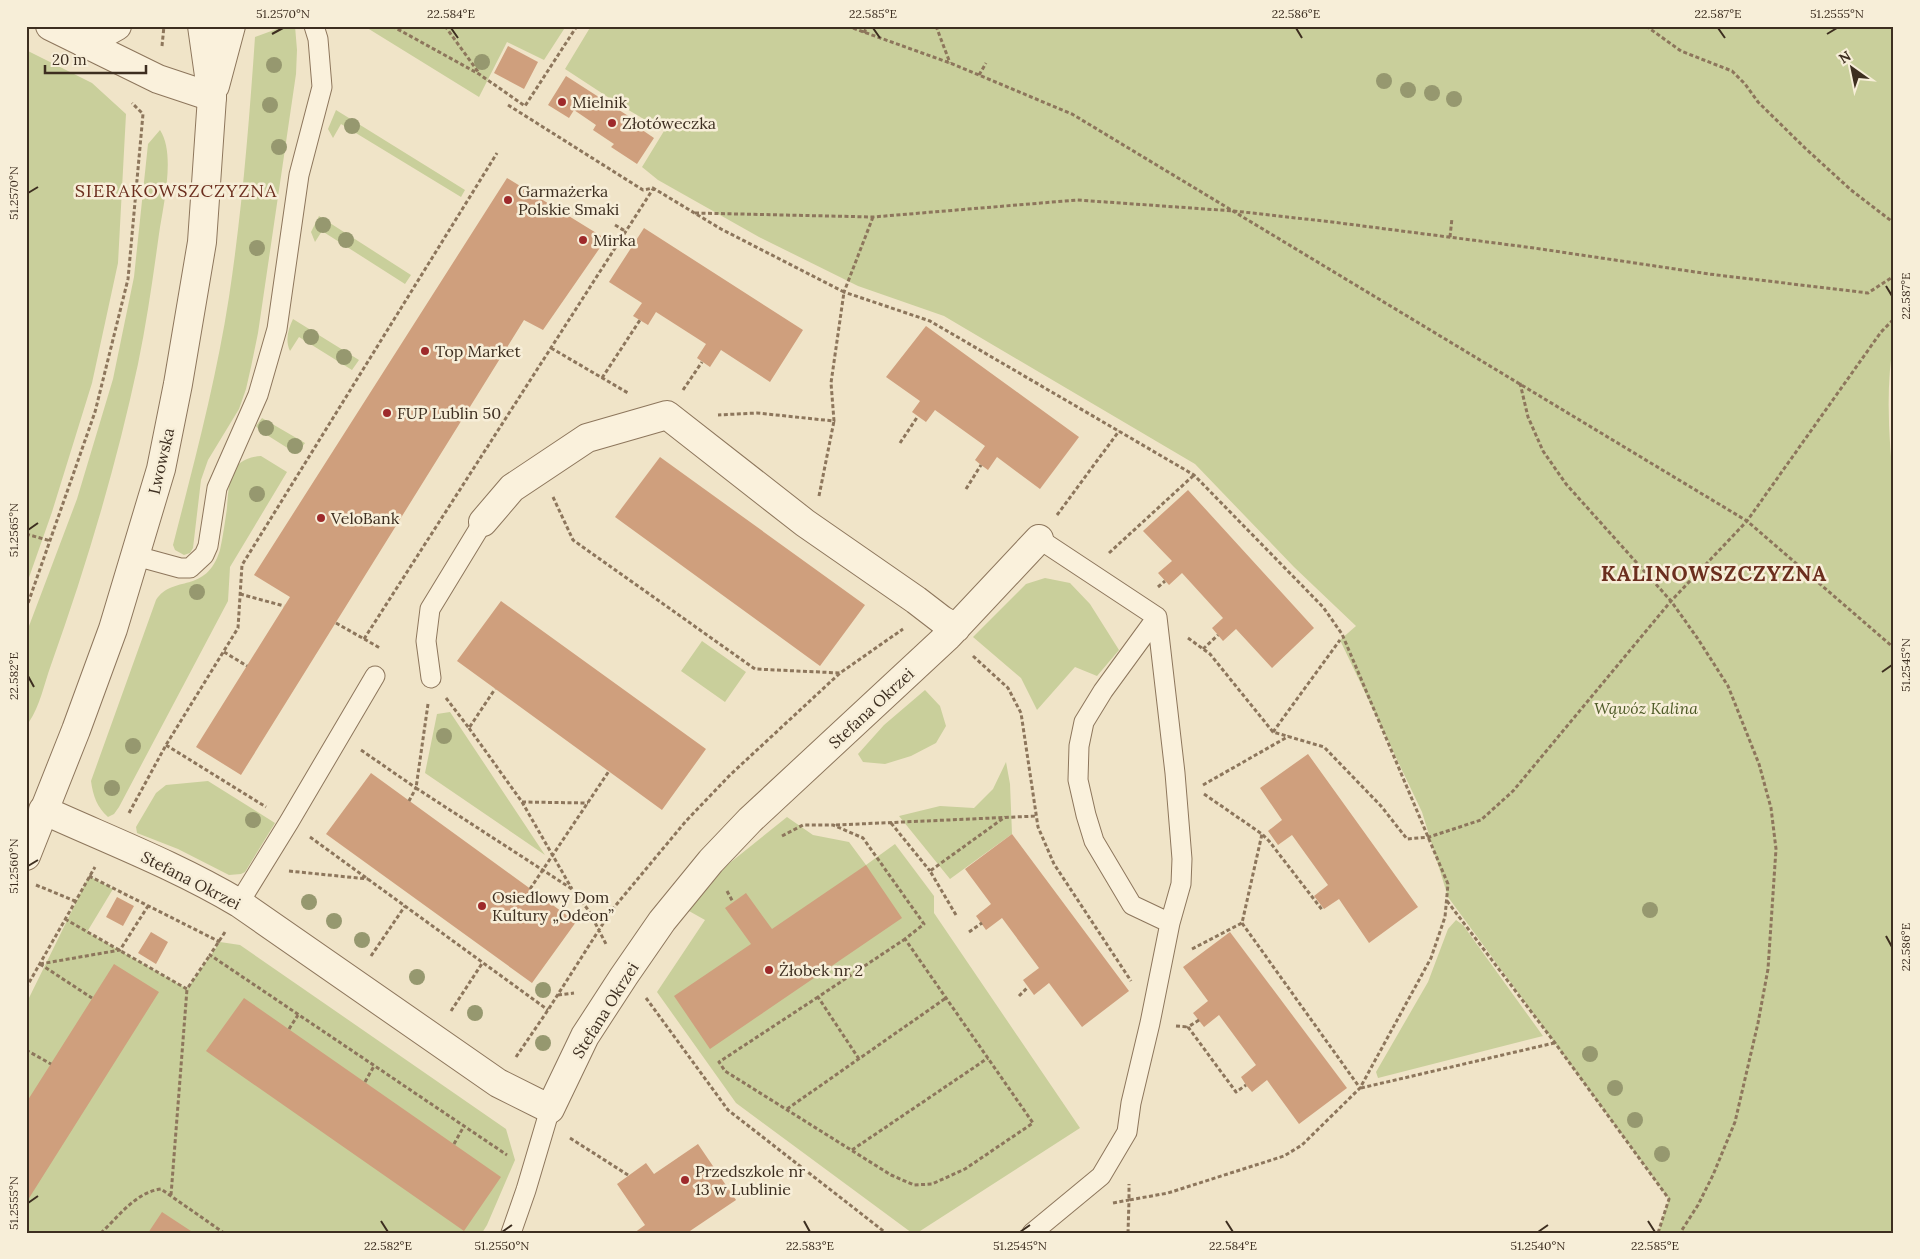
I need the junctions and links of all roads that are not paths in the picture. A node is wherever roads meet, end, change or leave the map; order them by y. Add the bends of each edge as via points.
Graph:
1 (50, 26) edge
2 (116, 26) edge
3 (202, 26) edge
4 (231, 26) edge
5 (314, 26) edge
6 (85, 44) junction
7 (212, 97) junction
8 (483, 522) joint
9 (1039, 539) joint
10 (136, 556) junction
11 (1157, 617) junction
12 (952, 632) junction
13 (375, 676) dead end
14 (431, 678) road end
15 (43, 810) junction
16 (26, 834) edge
17 (26, 856) edge
18 (239, 903) junction
19 (1170, 923) junction
20 (550, 1109) junction
21 (511, 1233) edge
22 (1032, 1233) edge

1 - 6 street
2 - 6 street
3 - 7 street, Lwowska
4 - 7 street, Lwowska
5 - 10 lane via 322,87 299,175 277,330 258,394 217,488 208,546 204,555 190,568
6 - 7 street via 158,79
7 - 10 street, Lwowska via 202,242 191,312 161,469
8 - 12 street via 512,488 587,438 667,415 813,528 916,600
8 - 14 lane via 430,609 426,641
9 - 11 lane
9 - 12 street, Stefana Okrzei
10 - 15 street, Lwowska via 80,721
11 - 19 lane via 1182,859 1181,884
11 - 19 lane via 1084,722 1079,746 1078,780 1094,841 1132,905
12 - 20 street, Stefana Okrzei via 750,820 711,862 662,922 624,976 585,1036
13 - 18 lane
15 - 16 street, Lwowska
15 - 17 street, Lwowska
15 - 18 street, Stefana Okrzei via 163,863
18 - 20 street, Stefana Okrzei via 498,1083
19 - 22 lane via 1127,1132 1101,1176
20 - 21 lane

